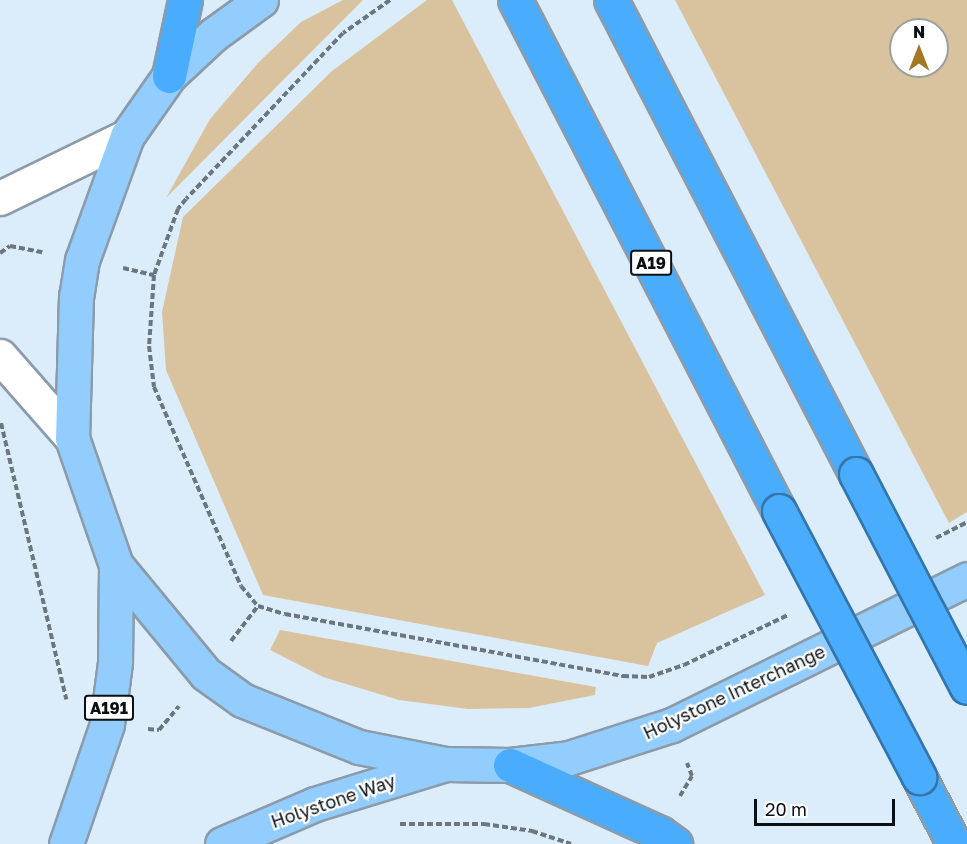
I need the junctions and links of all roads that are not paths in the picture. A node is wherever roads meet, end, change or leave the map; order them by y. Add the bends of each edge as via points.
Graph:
1 (185, 0) edge
2 (261, 0) edge
3 (612, 0) edge
4 (519, 8) edge
5 (169, 76) junction
6 (127, 136) junction
7 (0, 198) edge
8 (0, 357) edge
9 (72, 438) junction
10 (116, 565) junction
11 (967, 579) edge
12 (967, 687) edge
13 (446, 764) junction
14 (510, 765) junction
15 (66, 844) edge
16 (222, 844) edge
17 (675, 844) edge
18 (954, 844) edge

1 - 5 highway
2 - 5 main road, Holystone Interchange via 214,34
3 - 12 highway, bridge
4 - 18 highway, A19, bridge
5 - 6 main road, Holystone Interchange
6 - 7 street
6 - 9 main road, Holystone Interchange via 82,260 76,296
8 - 9 street
9 - 10 main road, Holystone Interchange
10 - 13 main road, Holystone Interchange via 206,674 242,700 358,747
10 - 15 main road, A191 via 115,662 107,724
11 - 14 main road, Holystone Interchange via 672,725 568,758
13 - 14 main road, Holystone Interchange
13 - 16 main road, Holystone Way via 315,804
14 - 17 highway via 660,833

